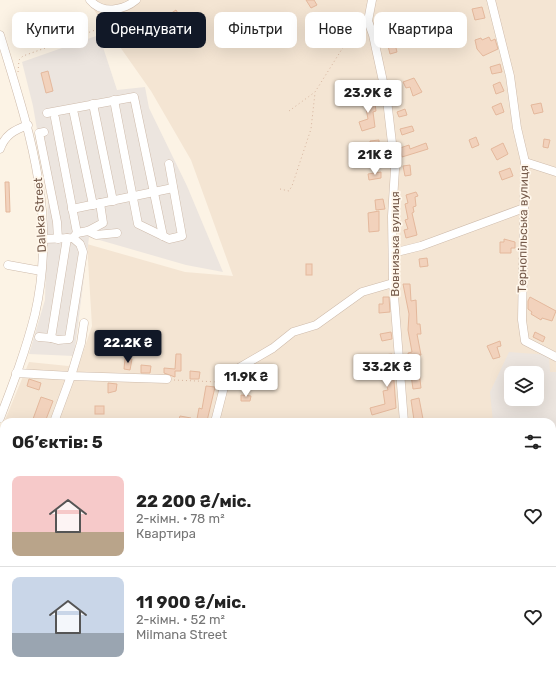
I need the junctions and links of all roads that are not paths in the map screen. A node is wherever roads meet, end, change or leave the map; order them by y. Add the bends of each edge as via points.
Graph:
1 (90, 0) edge
2 (136, 0) edge
3 (372, 0) edge
4 (491, 0) edge
5 (0, 35) edge
6 (114, 100) junction
7 (93, 104) junction
8 (47, 113) dead end
9 (74, 114) dead end
10 (55, 118) dead end
11 (28, 125) junction
12 (44, 132) dead end
13 (0, 150) edge
14 (526, 162) junction
15 (169, 164) dead end
16 (556, 172) edge
17 (173, 188) junction
18 (154, 192) junction
19 (132, 197) junction
20 (113, 201) junction
21 (97, 204) junction
22 (524, 208) junction
23 (72, 209) junction
24 (88, 231) junction
25 (117, 233) dead end
26 (163, 236) junction
27 (72, 237) junction
28 (43, 239) junction
29 (58, 239) junction
30 (393, 253) junction
31 (8, 265) dead end
32 (41, 271) junction
33 (393, 283) junction
34 (84, 323) dead end
35 (39, 337) dead end
36 (51, 338) junction
37 (556, 356) edge
38 (16, 373) junction
39 (71, 376) junction
40 (167, 379) road end
41 (0, 418) edge
42 (55, 418) edge
43 (216, 418) edge
44 (404, 418) edge

1 - 2 street via 99,6 117,9 128,7
3 - 30 street, Вовнизька вулиця via 368,21 387,100 394,162
4 - 14 street, Тернопільська вулиця via 510,76 517,128
5 - 11 street, Daleka Street
6 - 7 street
6 - 18 street via 134,97
6 - 19 street
7 - 8 street
7 - 20 street
9 - 21 street
10 - 23 street
11 - 13 street via 14,130 4,140
11 - 28 street, Daleka Street via 41,191
12 - 29 street via 39,133 57,222
14 - 16 street
14 - 22 street, Тернопільська вулиця
15 - 17 street
17 - 18 street
17 - 26 street via 182,236 169,239
18 - 19 street
18 - 26 street
19 - 20 street
19 - 26 street via 138,224
20 - 21 street
21 - 23 street
21 - 24 street via 103,223
22 - 30 street via 421,246
22 - 37 street, Тернопільська вулиця via 522,320 525,340
23 - 27 street
24 - 25 street via 96,236
24 - 27 street
27 - 29 street
27 - 36 street
27 - 36 street via 80,244 83,252 69,340
28 - 29 street
28 - 32 street, Daleka Street
30 - 33 street, Вовнизька вулиця
31 - 32 street
32 - 38 street, Daleka Street via 33,320
33 - 43 street via 362,292 316,325 293,332 274,348 232,372 225,382
33 - 44 street, Вовнизька вулиця
34 - 39 street
35 - 36 street
38 - 39 street
38 - 41 street, Daleka Street
39 - 40 street
39 - 42 street

